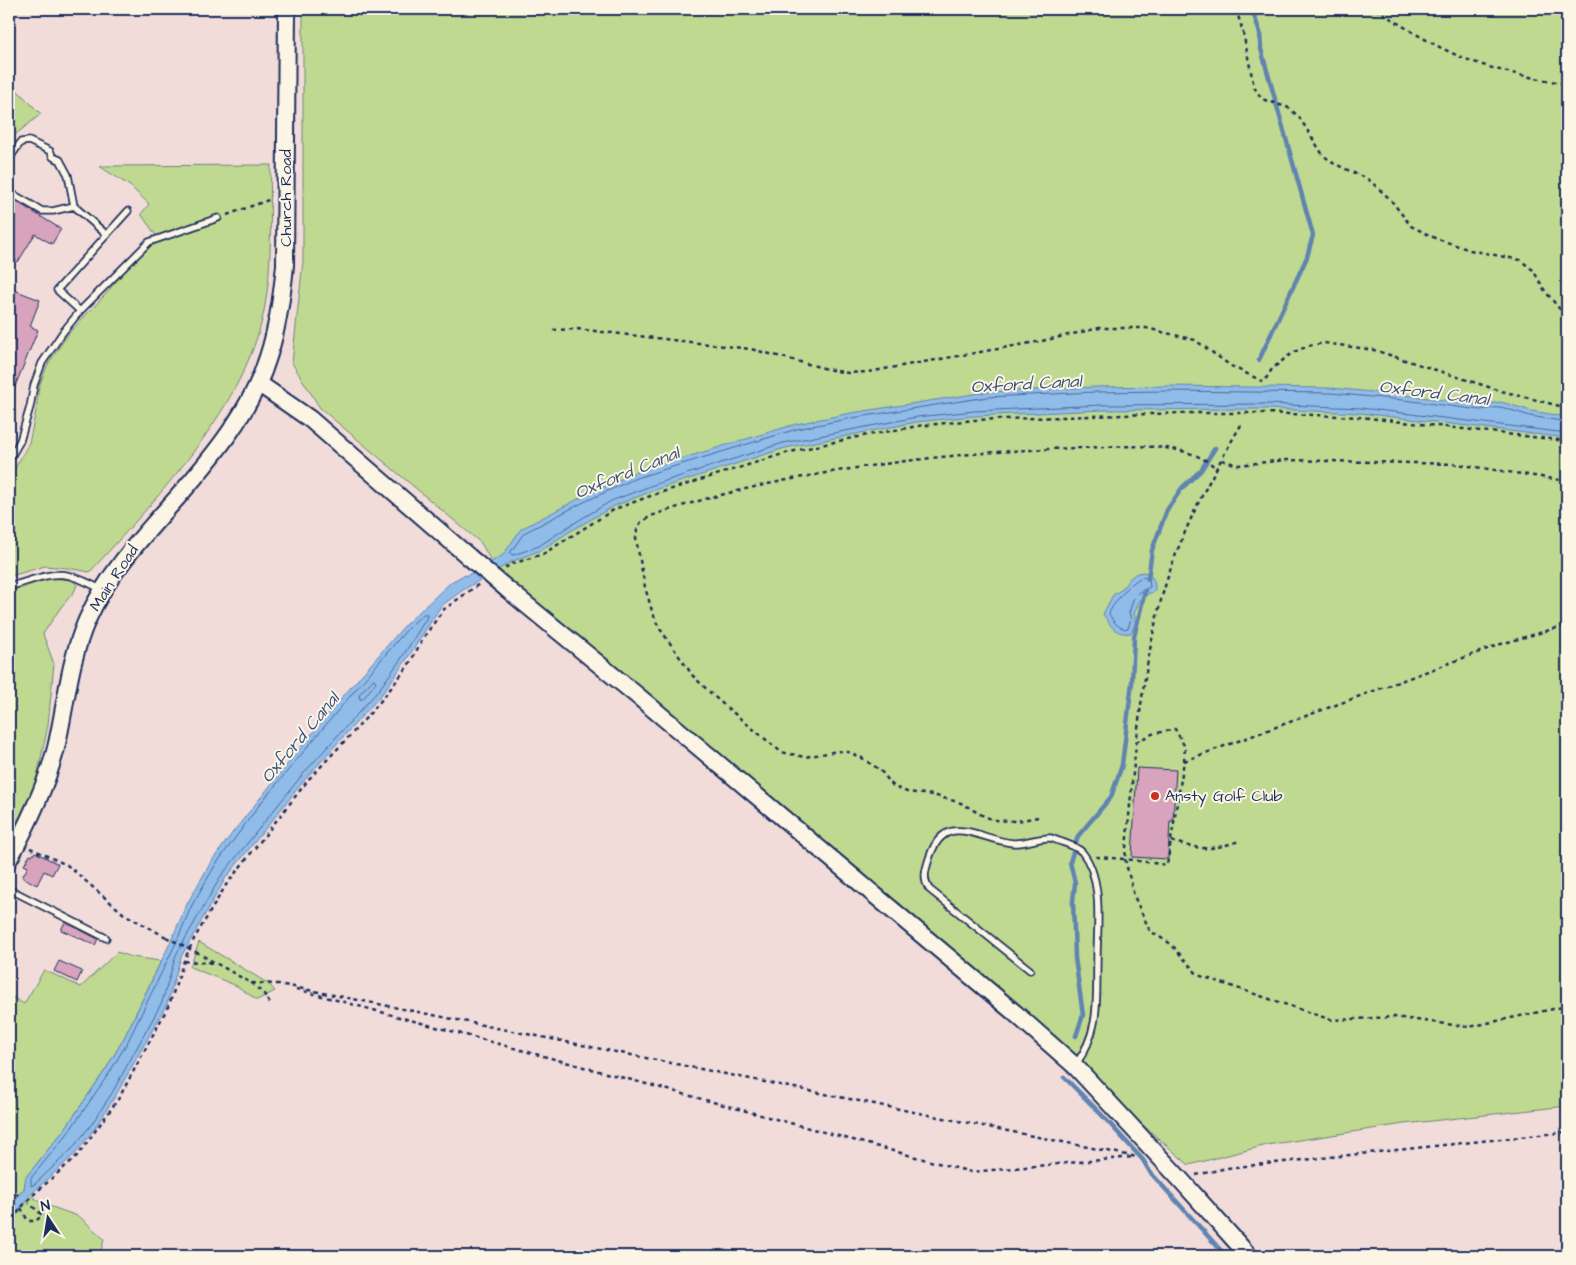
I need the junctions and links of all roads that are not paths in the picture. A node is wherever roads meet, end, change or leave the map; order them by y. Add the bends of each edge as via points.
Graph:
1 (288, 9) edge
2 (9, 159) edge
3 (9, 192) edge
4 (74, 206) junction
5 (128, 211) dead end
6 (218, 218) road end
7 (107, 235) junction
8 (80, 312) junction
9 (258, 383) junction
10 (9, 460) edge
11 (9, 584) edge
12 (102, 590) junction
13 (9, 859) edge
14 (9, 889) edge
15 (106, 938) dead end
16 (1030, 970) dead end
17 (1075, 1066) junction
18 (1249, 1256) edge

1 - 9 main road, Church Road via 285,265 282,300 268,359
2 - 4 lane via 21,142 29,141 50,151 60,160 68,175
3 - 4 lane via 42,211
4 - 7 lane
5 - 7 lane
6 - 8 lane via 149,242
7 - 8 lane via 57,290
8 - 10 lane via 42,363 20,441
9 - 12 main road, Main Road via 220,446 136,544
9 - 17 main road, bridge via 310,418 507,589
11 - 12 lane via 63,574
12 - 13 main road, Main Road via 86,621 72,664 51,767
14 - 15 lane
16 - 17 lane via 925,883 924,874 932,849 948,831 958,830 1017,843 1051,838 1081,851 1088,863 1097,888 1096,1020 1086,1051
17 - 18 main road

